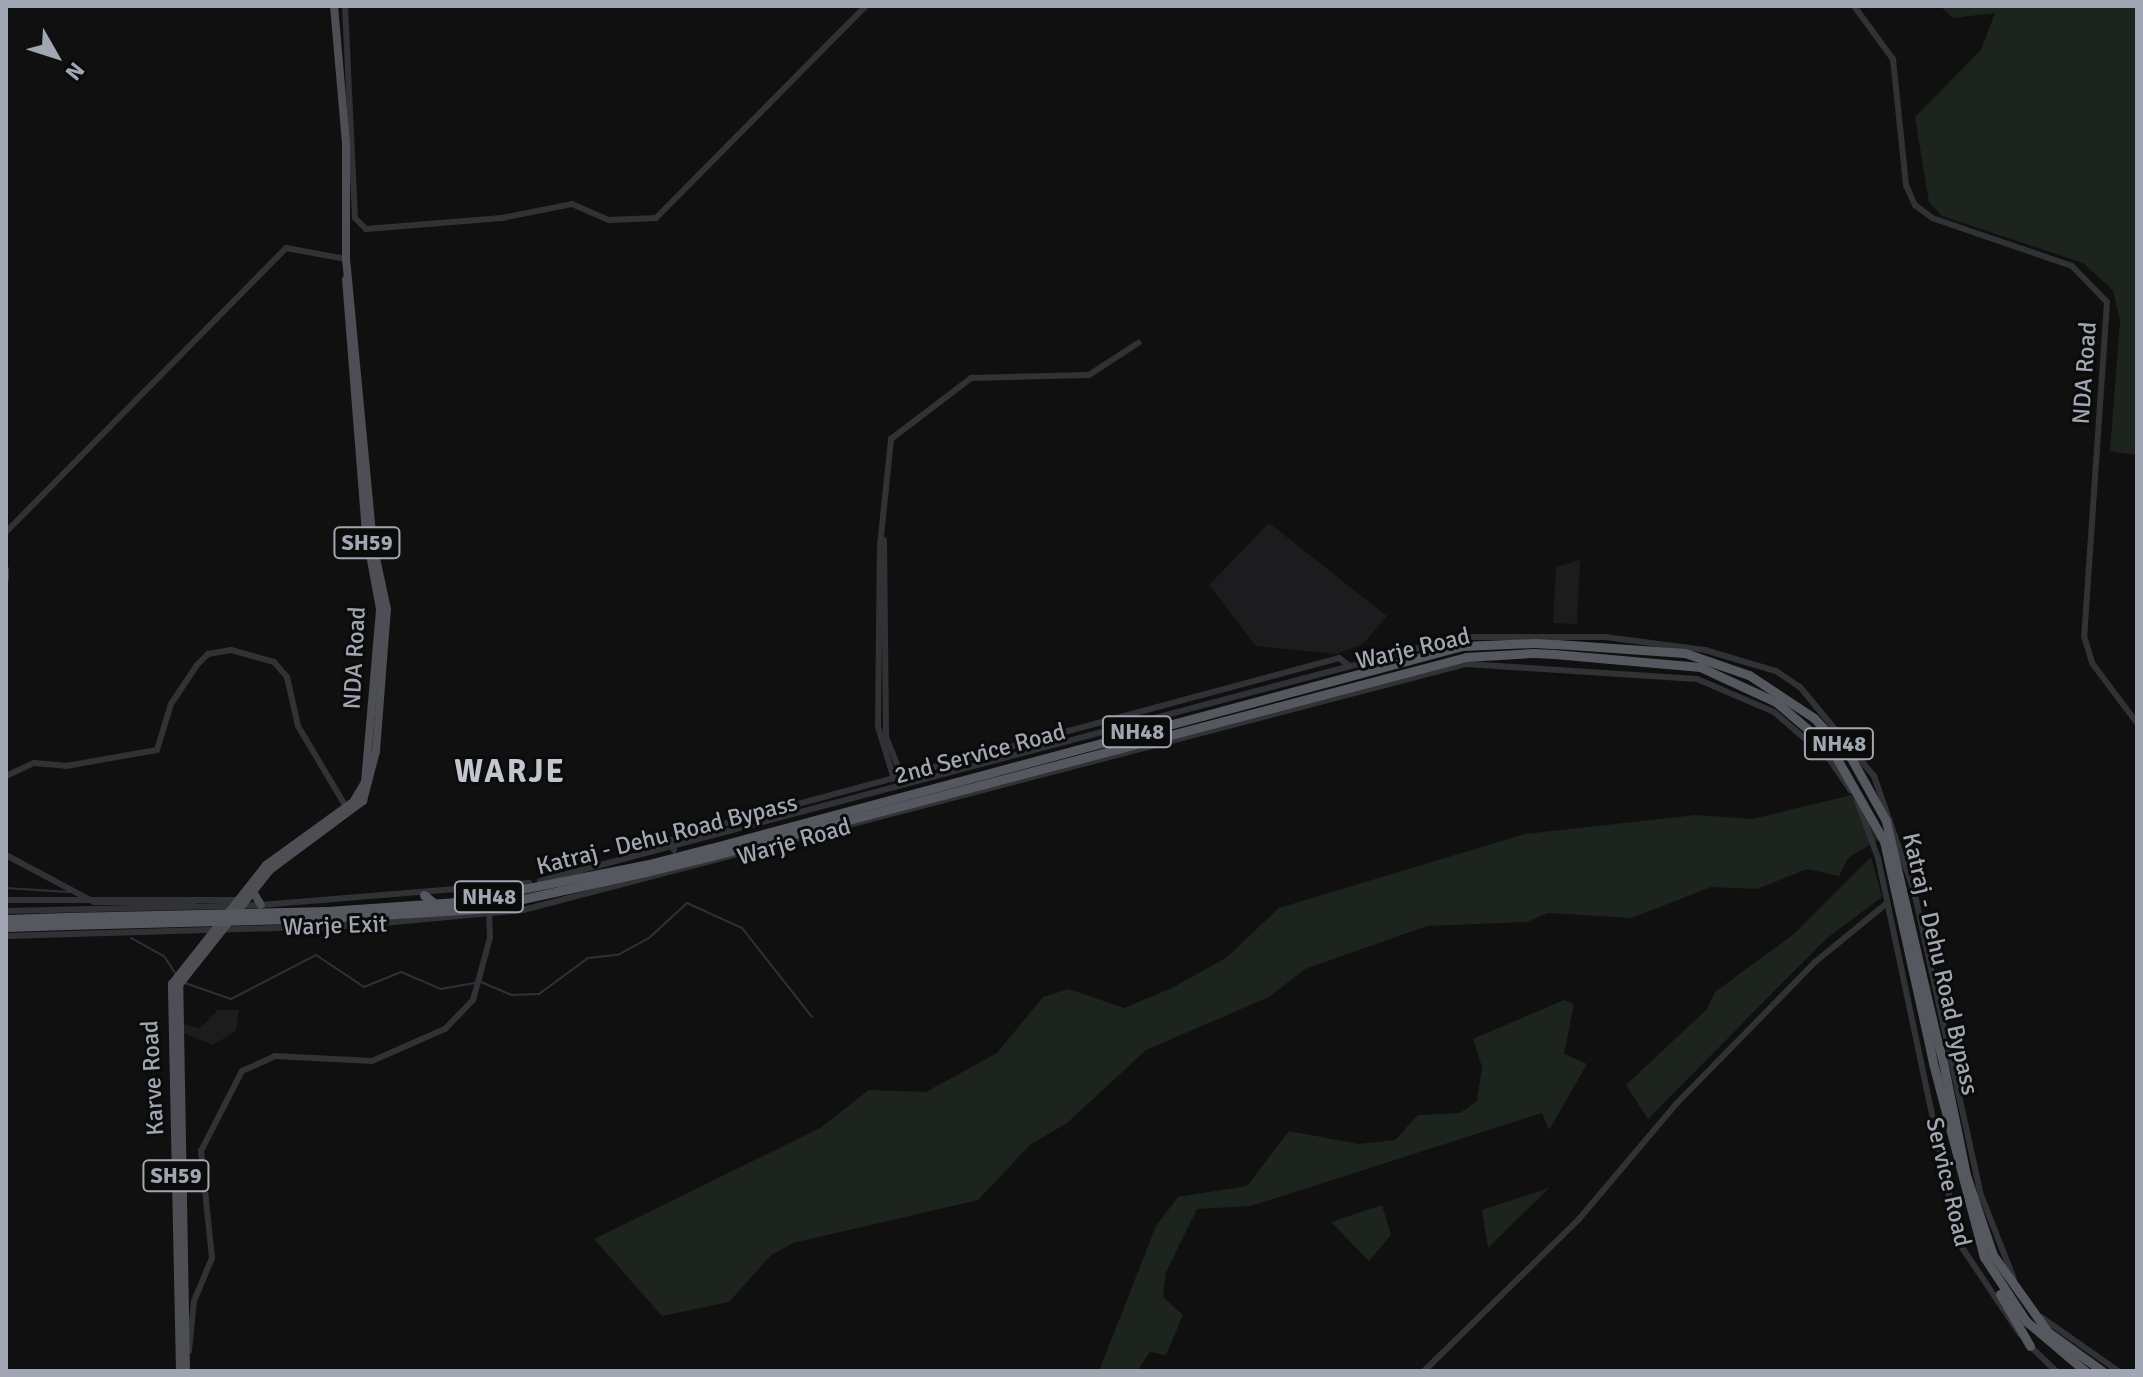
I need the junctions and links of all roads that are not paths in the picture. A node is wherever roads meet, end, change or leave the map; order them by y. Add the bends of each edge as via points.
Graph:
1 (334, 6) edge
2 (345, 6) edge
3 (866, 6) edge
4 (1854, 6) edge
5 (346, 259) junction
6 (1138, 343) dead end
7 (6, 532) edge
8 (6, 569) edge
9 (6, 579) edge
10 (1543, 634) junction
11 (1555, 649) junction
12 (1538, 663) junction
13 (1347, 664) junction
14 (1547, 664) junction
15 (1320, 689) junction
16 (2137, 723) edge
17 (1834, 758) junction
18 (1000, 774) junction
19 (6, 776) edge
20 (897, 776) junction
21 (905, 784) junction
22 (897, 786) junction
23 (348, 810) junction
24 (697, 842) junction
25 (670, 846) junction
26 (6, 855) edge
27 (650, 863) junction
28 (702, 868) junction
29 (679, 873) junction
30 (659, 879) junction
31 (252, 890) junction
32 (424, 895) junction
33 (88, 899) junction
34 (6, 900) edge
35 (236, 903) junction
36 (1887, 903) junction
37 (435, 904) junction
38 (261, 905) junction
39 (6, 911) edge
40 (330, 914) junction
41 (489, 915) junction
42 (6, 919) edge
43 (67, 921) junction
44 (6, 927) edge
45 (210, 935) junction
46 (6, 936) edge
47 (1928, 1040) junction
48 (1948, 1041) junction
49 (1950, 1053) junction
50 (1923, 1058) junction
51 (1938, 1063) junction
52 (1997, 1282) junction
53 (2013, 1288) junction
54 (2031, 1312) junction
55 (2030, 1346) junction
56 (183, 1370) edge
57 (1424, 1371) edge
58 (2056, 1371) edge
59 (2085, 1371) edge
60 (2102, 1371) edge
61 (2118, 1371) edge

1 - 5 main road, NDA Road / SH59 via 346,143
2 - 3 street via 355,218 366,229 502,218 572,204 609,220 656,218
4 - 16 street, NDA Road via 1893,59 1906,185 1915,205 2072,266 2107,302 2084,636 2092,663
5 - 7 street via 286,248
5 - 23 main road, NDA Road / SH59 via 373,544 387,607 370,790
6 - 20 street via 1089,375 971,378 891,439 882,737
8 - 9 street
10 - 12 street
10 - 13 street, Warje Road via 1479,633
10 - 14 street
10 - 48 street, Warje Road via 1689,646 1776,671 1800,687 1859,755 1888,806
11 - 15 highway, NH48, bridge via 1462,646
11 - 17 highway, Katraj - Dehu Road Bypass / NH48 via 1673,662 1713,672 1776,702
11 - 47 highway, Katraj - Dehu Road Bypass / NH48 via 1685,653 1749,675 1814,718 1851,758 1886,821
12 - 14 street, Warje Road
12 - 28 street, Warje Road via 1466,664
13 - 20 street, 2nd Service Road via 1339,658
13 - 21 street, Warje Road
14 - 17 street, Warje Road via 1697,679 1774,712
15 - 18 highway, Katraj - Dehu Road Bypass / NH48 via 1276,695
15 - 18 highway, Katraj - Dehu Road Bypass / NH48 via 1276,707
17 - 36 street, Warje Road via 1874,840
17 - 47 highway, Katraj - Dehu Road Bypass / NH48 via 1884,841
18 - 27 highway, Katraj - Dehu Road Bypass / NH48, bridge via 712,852
19 - 23 street via 34,763 66,766 157,750 171,704 197,665 208,654 231,650 274,662 287,677 298,726
20 - 21 street
20 - 22 street
20 - 25 street, 2nd Service Road
21 - 22 street, Warje Road
22 - 24 street, Warje Road
23 - 31 main road, NDA Road / SH59
23 - 35 main road, NDA Road / SH59 via 274,857
24 - 25 street, Warje Road
24 - 28 street
25 - 27 street, Warje Road
25 - 29 street
26 - 33 street
27 - 30 street
27 - 32 street, Warje Exit
27 - 37 highway, Katraj - Dehu Road Bypass / NH48
27 - 40 highway, Katraj - Dehu Road Bypass / NH48 via 477,909
28 - 29 street, Warje Road
29 - 30 street, Warje Road
30 - 41 street, Warje Exit
31 - 35 main road, NDA Road / SH59
31 - 38 main road
32 - 37 highway
32 - 38 street, Warje Exit
33 - 34 street
33 - 35 street
35 - 38 street, Warje Exit
35 - 39 street, Warje Exit
35 - 45 main road, NDA Road / SH59
36 - 47 street, Warje Road
36 - 57 street via 1815,962 1677,1103 1579,1219
37 - 40 highway, Katraj - Dehu Road Bypass / NH48
40 - 43 highway, Katraj - Dehu Road Bypass / NH48, bridge
41 - 45 street, Warje Exit
41 - 56 street via 476,991 445,1029 393,1055 364,1061 275,1056 242,1071 201,1151 212,1258 194,1301
42 - 43 highway, Katraj - Dehu Road Bypass / NH48
43 - 44 highway, Katraj - Dehu Road Bypass / NH48
45 - 46 street, Warje Exit
45 - 56 main road, Karve Road / SH59 via 178,980
47 - 48 street
47 - 50 street, Service Road
47 - 51 highway, Katraj - Dehu Road Bypass / NH48, bridge
48 - 49 street, Warje Road
49 - 50 street
49 - 53 street, Warje Road via 1981,1195
50 - 55 street, Service Road via 1964,1255
51 - 52 highway, Katraj - Dehu Road Bypass / NH48 via 1965,1205
51 - 53 highway, Katraj - Dehu Road Bypass / NH48 via 1975,1207
52 - 55 highway
52 - 59 highway, Katraj - Dehu Road Bypass / NH48 via 2041,1338
53 - 54 highway, Katraj - Dehu Road Bypass / NH48
54 - 60 highway, Katraj - Dehu Road Bypass / NH48 via 2064,1347
54 - 61 street
55 - 58 street, Service Road

